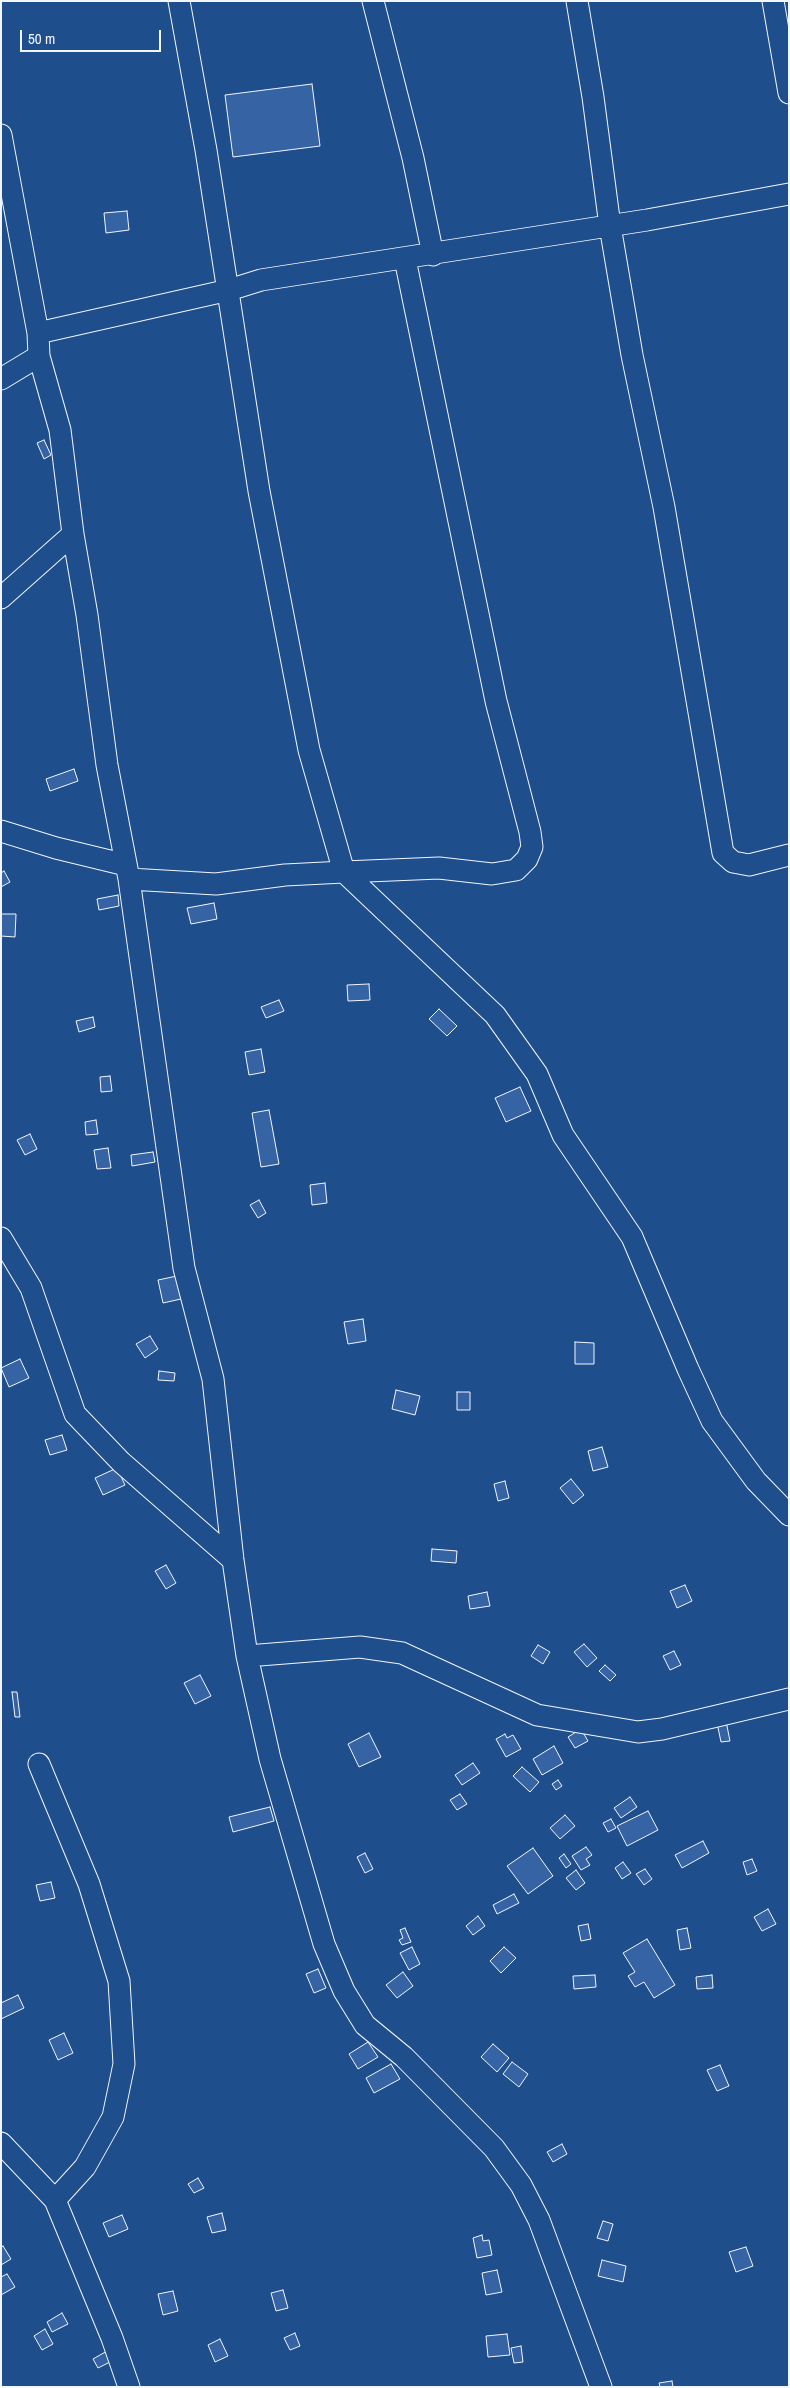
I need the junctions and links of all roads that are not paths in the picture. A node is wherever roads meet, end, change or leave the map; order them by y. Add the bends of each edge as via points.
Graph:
1 (180, 1) edge
2 (373, 1) edge
3 (577, 1) edge
4 (773, 1) edge
5 (789, 93) edge
6 (1, 135) edge
7 (789, 194) edge
8 (610, 226) junction
9 (433, 255) junction
10 (405, 258) junction
11 (229, 290) junction
12 (38, 333) junction
13 (39, 356) junction
14 (1, 379) edge
15 (73, 534) junction
16 (1, 598) edge
17 (1, 831) edge
18 (789, 855) edge
19 (128, 872) junction
20 (344, 872) junction
21 (1, 1238) edge
22 (789, 1515) edge
23 (233, 1560) junction
24 (247, 1656) junction
25 (789, 1699) edge
26 (38, 1764) dead end
27 (1, 2143) edge
28 (55, 2200) junction
29 (129, 2387) edge
30 (601, 2387) edge

1 - 11 street
2 - 9 street via 413,158
3 - 8 street
4 - 5 street
6 - 12 street
7 - 8 street
8 - 9 street
8 - 18 street via 632,355 664,507 724,853 732,862 749,865
9 - 10 street
10 - 11 street via 261,280
10 - 20 street via 496,701 532,847 527,859 516,870 492,874 439,868
11 - 12 street
11 - 20 street via 259,491 309,750
12 - 13 street
13 - 14 street
13 - 15 street via 60,430
15 - 16 street
15 - 19 street via 107,765
17 - 19 street
19 - 20 street via 216,884 285,875
19 - 23 street via 184,1268 213,1379
20 - 22 street via 495,1015 537,1074 563,1135 632,1237 712,1421 756,1481
21 - 23 street via 31,1288 75,1414 121,1462
23 - 24 street
24 - 25 street via 360,1647 402,1653 537,1714 638,1732
24 - 30 street via 270,1759 297,1856 324,1944 344,1991 365,2024 404,2057 494,2148 521,2185 539,2220
26 - 28 street via 89,1884 118,1982 124,2064 112,2117 85,2167
27 - 28 street
28 - 29 street

